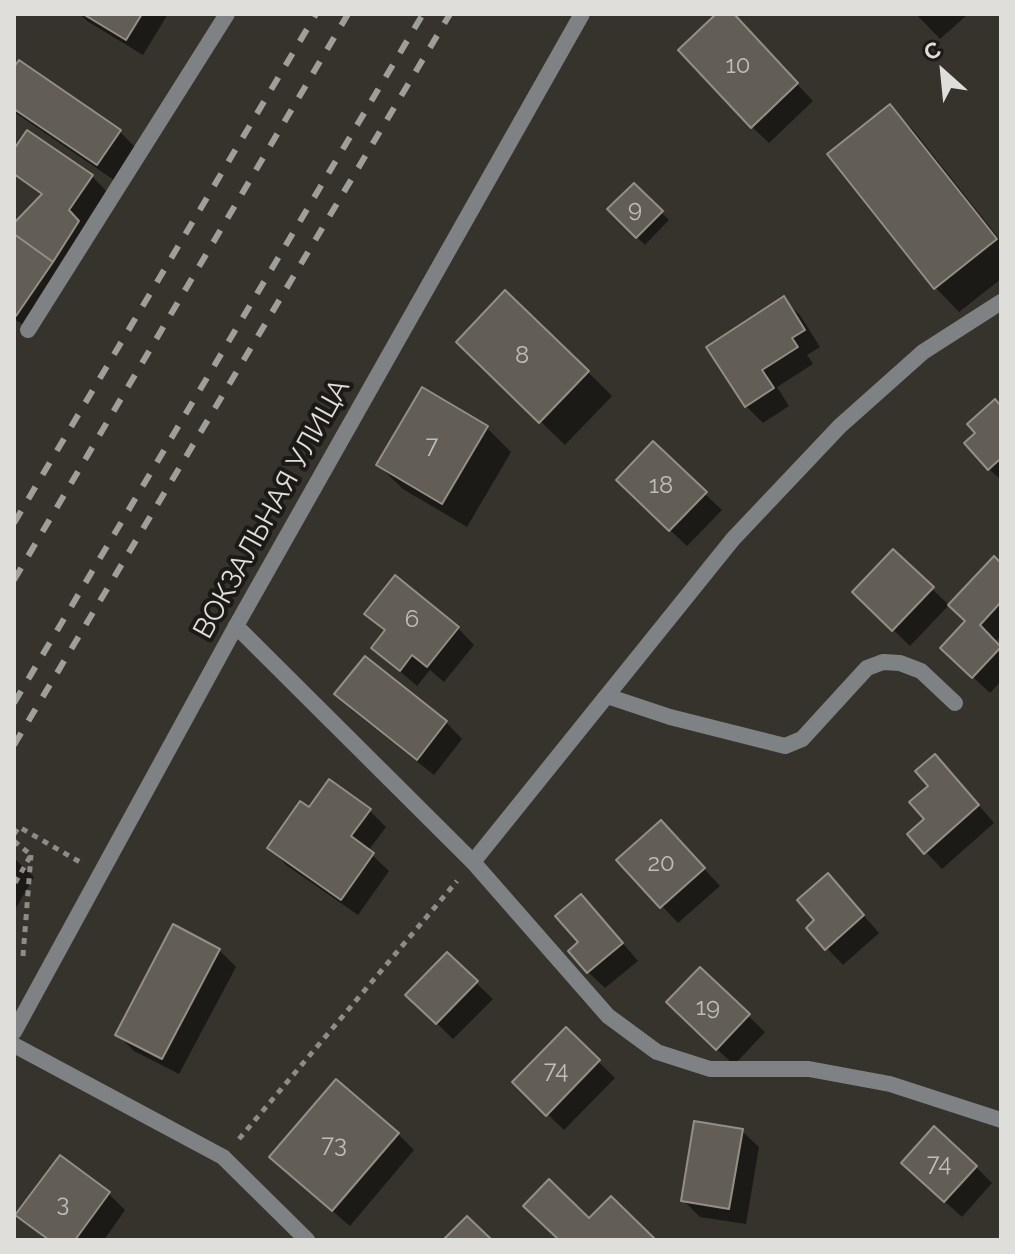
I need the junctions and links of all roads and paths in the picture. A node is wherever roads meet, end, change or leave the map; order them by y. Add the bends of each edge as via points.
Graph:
1 (227, 14) edge
2 (582, 14) edge
3 (1001, 302) edge
4 (28, 330) dead end
5 (236, 626) junction
6 (607, 696) junction
7 (955, 703) dead end
8 (14, 834) edge
9 (14, 841) edge
10 (31, 855) junction
11 (473, 862) junction
12 (74, 875) dead end
13 (14, 885) edge
14 (30, 953) dead end
15 (14, 1032) edge
16 (14, 1045) edge
17 (1001, 1120) edge
18 (223, 1157) junction
19 (307, 1240) edge

1 - 4 street
2 - 5 street, ВОКЗАЛЬНАЯ УЛИЦА
3 - 6 street via 923,352 840,426 733,539
5 - 11 street
5 - 15 street, ВОКЗАЛЬНАЯ УЛИЦА
6 - 7 street via 785,746 802,739 867,668 883,662 921,671
6 - 11 street
8 - 12 path via 19,827 82,862
9 - 10 path
10 - 13 path
10 - 14 path via 22,965
11 - 17 street via 608,1016 657,1052 710,1069 809,1069 890,1084
11 - 18 path
16 - 18 street
18 - 19 street

